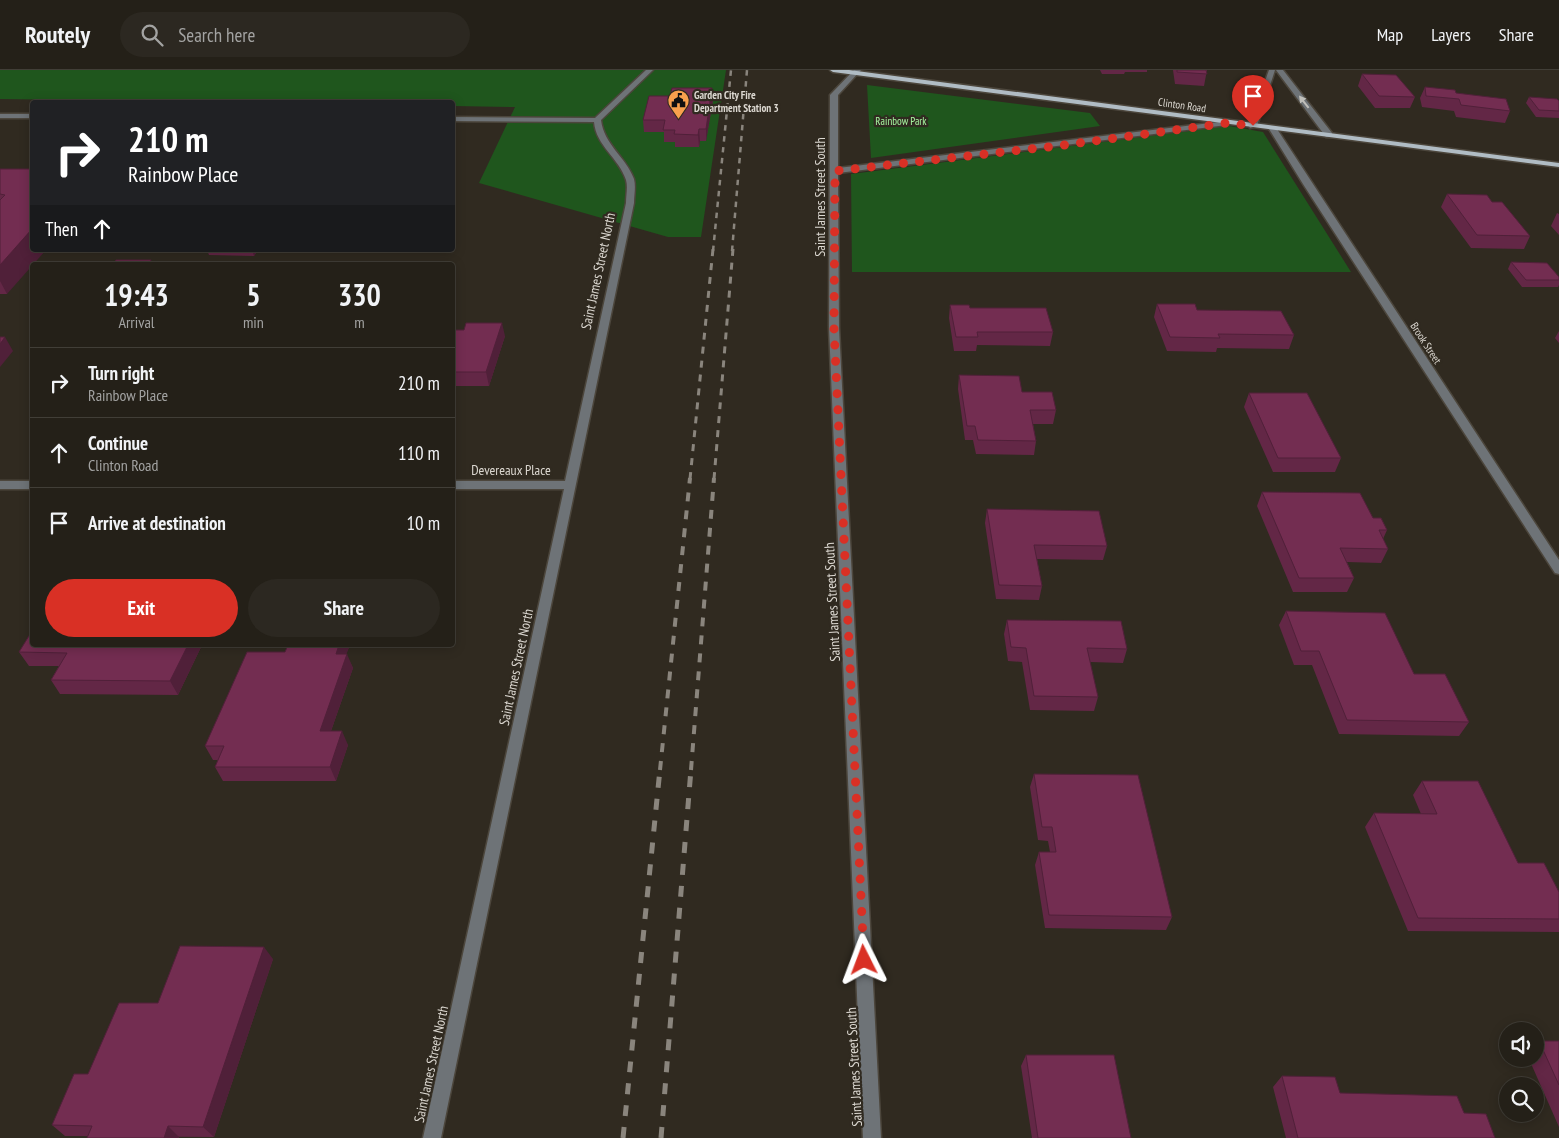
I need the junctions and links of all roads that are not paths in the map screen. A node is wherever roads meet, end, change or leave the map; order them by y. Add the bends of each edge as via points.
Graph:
1 (650, 70) edge
2 (833, 70) edge
3 (1272, 70) edge
4 (1279, 70) edge
5 (856, 72) edge
6 (0, 116) edge
7 (30, 116) edge
8 (455, 119) edge
9 (597, 120) junction
10 (1227, 123) junction
11 (1253, 126) junction
12 (1273, 128) junction
13 (1329, 135) junction
14 (1559, 165) edge
15 (835, 171) junction
16 (0, 485) edge
17 (30, 485) edge
18 (455, 485) edge
19 (569, 485) junction
20 (1559, 570) edge
21 (432, 1138) edge
22 (872, 1138) edge

1 - 9 street
2 - 5 main road, Clinton Road
3 - 11 street
13 -> 4 street
5 - 10 main road, Clinton Road
5 - 15 street, Saint James Street South via 834,95
6 - 7 street
8 - 9 street
9 - 19 street, Saint James Street North via 600,137 629,179 630,203
10 - 11 main road, Clinton Road
10 - 15 street
11 - 12 main road, Clinton Road
12 - 13 main road, Clinton Road
12 - 20 street, Brook Street
13 - 14 main road, Clinton Road
15 - 22 street, Saint James Street South via 835,338
16 - 17 street
18 - 19 street, Devereaux Place
19 - 21 street, Saint James Street North

